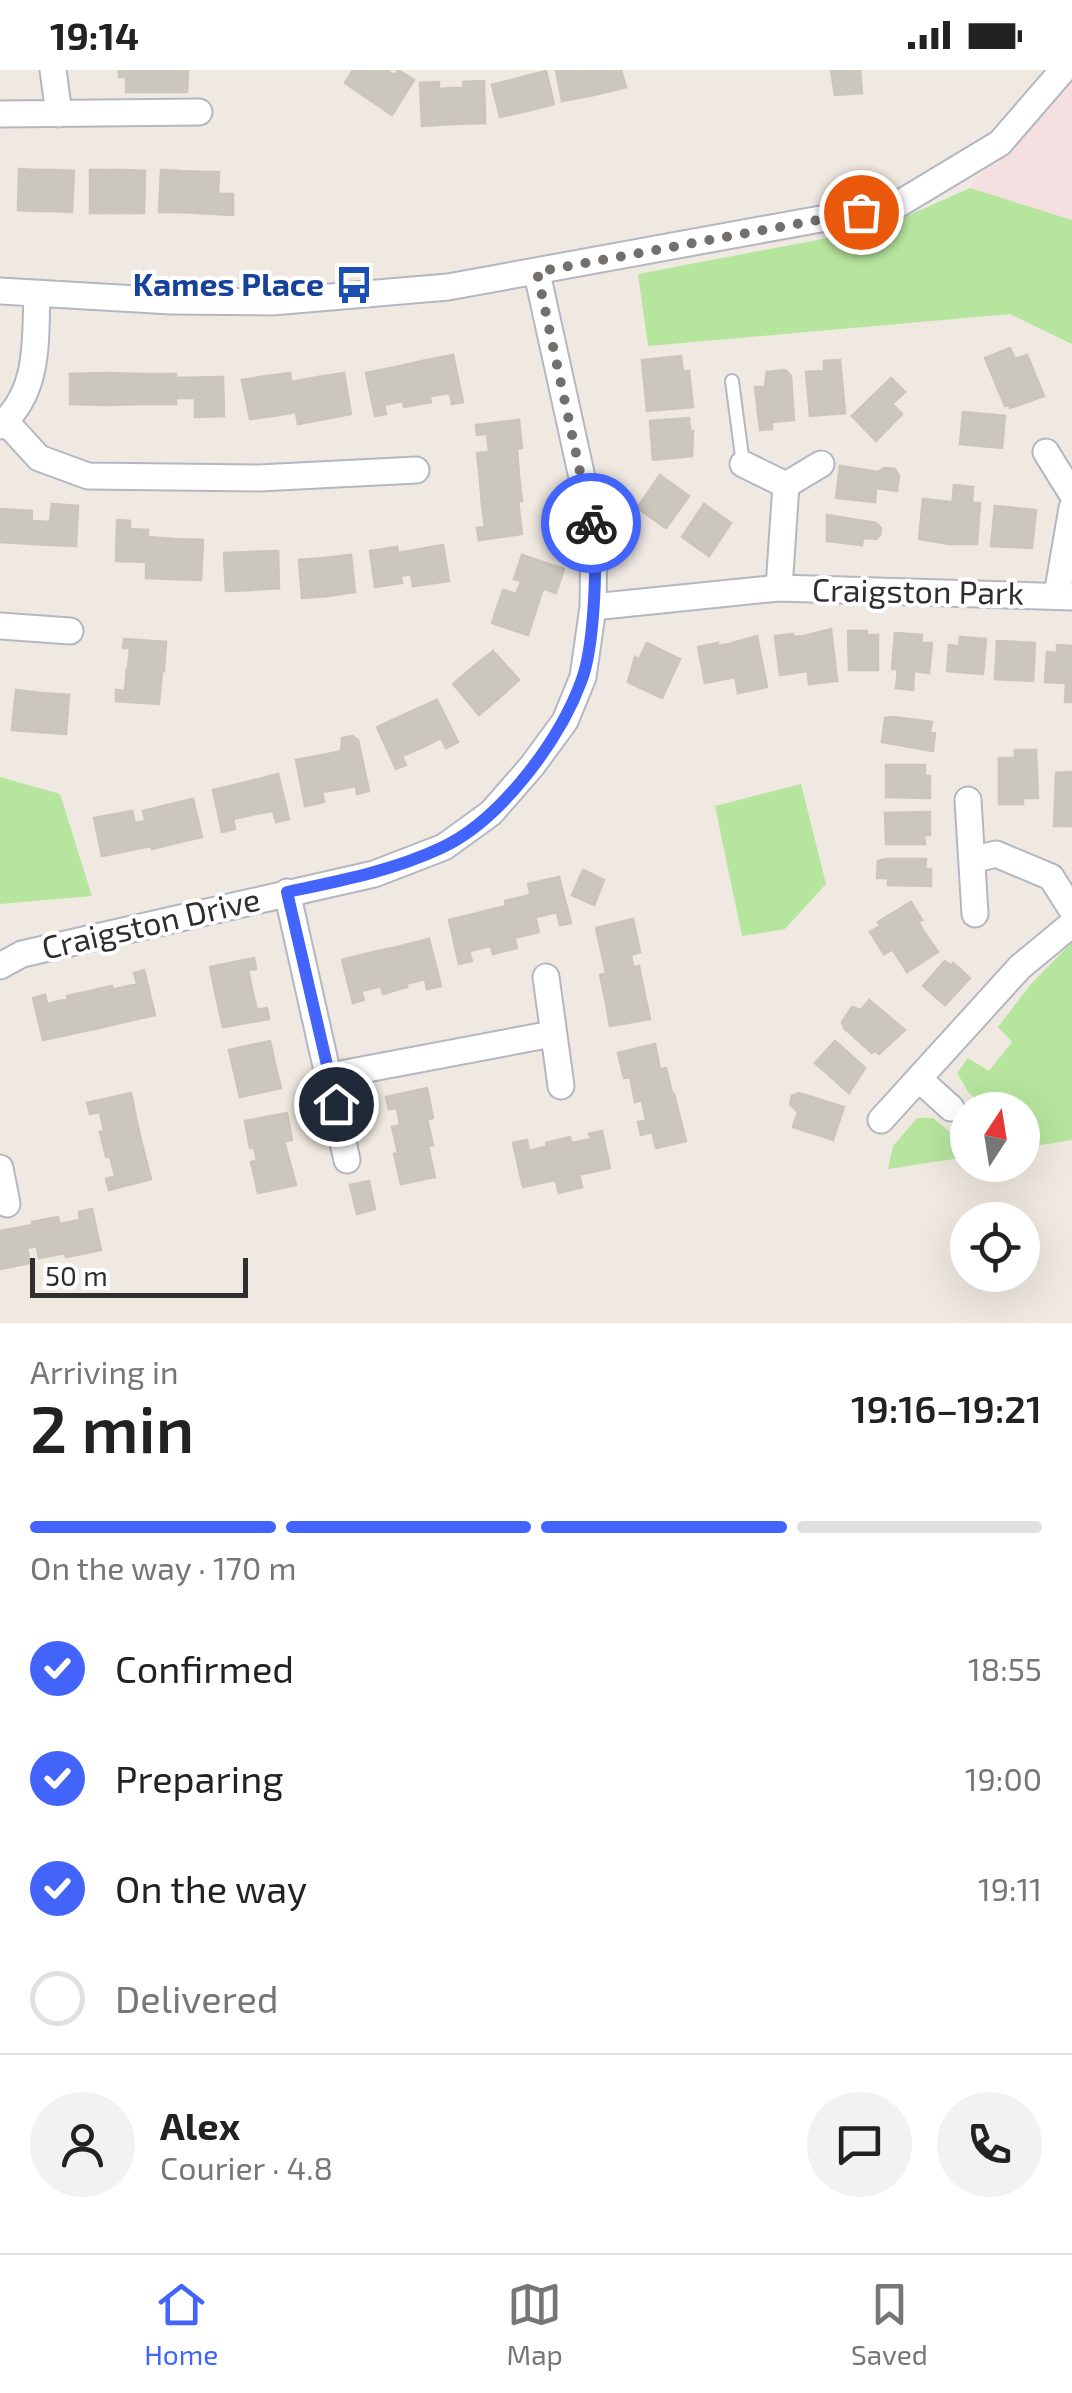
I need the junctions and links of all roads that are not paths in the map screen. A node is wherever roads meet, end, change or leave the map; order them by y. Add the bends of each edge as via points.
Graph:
1 (53, 70) edge
2 (1063, 70) edge
3 (199, 112) dead end
4 (0, 114) edge
5 (59, 114) junction
6 (537, 272) junction
7 (0, 290) edge
8 (37, 294) junction
9 (732, 381) dead end
10 (3, 423) edge
11 (1046, 452) dead end
12 (742, 464) joint
13 (821, 464) dead end
14 (416, 470) dead end
15 (786, 485) junction
16 (1072, 494) edge
17 (1072, 508) edge
18 (780, 588) junction
19 (1065, 596) edge
20 (593, 606) junction
21 (0, 626) edge
22 (70, 631) dead end
23 (968, 800) dead end
24 (972, 860) junction
25 (287, 892) junction
26 (1072, 910) edge
27 (975, 914) dead end
28 (1072, 924) edge
29 (0, 966) edge
30 (546, 977) dead end
31 (552, 1034) junction
32 (330, 1076) junction
33 (919, 1079) junction
34 (561, 1086) dead end
35 (950, 1107) edge
36 (881, 1120) dead end
37 (348, 1160) dead end
38 (0, 1168) edge
39 (8, 1204) dead end

1 - 5 street
2 - 6 street via 1000,143 897,205
3 - 5 street
4 - 5 street
6 - 8 street via 272,302
6 - 20 street, Craigston Drive via 594,532
7 - 8 street
8 - 10 street via 33,372 23,401
9 - 12 lane
10 - 14 street via 39,458 88,476 258,478
11 - 16 street
12 - 15 street
13 - 15 street
15 - 18 street, Craigston Park
17 - 19 street, Craigston Park
18 - 19 street, Craigston Park
18 - 20 street, Craigston Park
20 - 25 street, Craigston Drive via 583,677 565,721 491,813 444,847 374,874
21 - 22 street
23 - 24 street
24 - 26 street via 996,854 1052,877
24 - 27 street
25 - 29 street, Craigston Drive via 22,954
25 - 32 street
28 - 33 street via 1020,967
30 - 31 street
31 - 32 street
31 - 34 street
32 - 37 street
33 - 35 street
33 - 36 street
38 - 39 street

